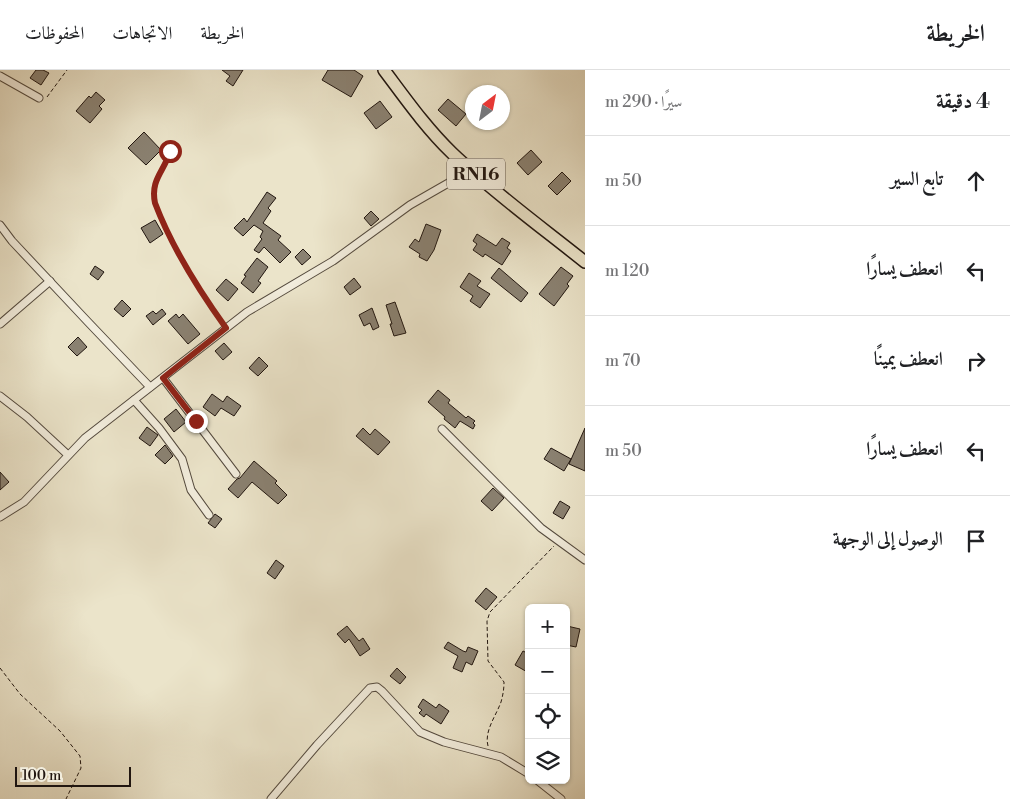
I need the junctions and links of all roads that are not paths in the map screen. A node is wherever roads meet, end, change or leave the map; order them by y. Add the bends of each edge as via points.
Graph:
1 (384, 70) edge
2 (0, 76) edge
3 (39, 98) road end
4 (471, 170) junction
5 (0, 225) edge
6 (585, 262) edge
7 (50, 281) junction
8 (0, 324) edge
9 (163, 378) junction
10 (150, 387) junction
11 (0, 396) edge
12 (134, 400) junction
13 (442, 429) dead end
14 (68, 455) junction
15 (236, 474) dead end
16 (209, 515) dead end
17 (0, 518) edge
18 (585, 560) edge
19 (525, 771) edge
20 (542, 784) edge
21 (270, 799) edge
22 (561, 799) edge

1 - 4 main road, RN16 via 432,131
2 - 3 street
4 - 6 main road, RN16
4 - 9 street via 410,205 333,261 263,302
5 - 7 street
7 - 8 street
7 - 10 street
9 - 10 street
9 - 15 street
10 - 12 street
11 - 14 street
12 - 14 street
12 - 16 street via 178,453 186,468 191,490
13 - 18 street via 541,528
14 - 17 street via 24,502
19 - 21 street via 495,755 444,742 420,732 377,687 370,688
20 - 22 street

